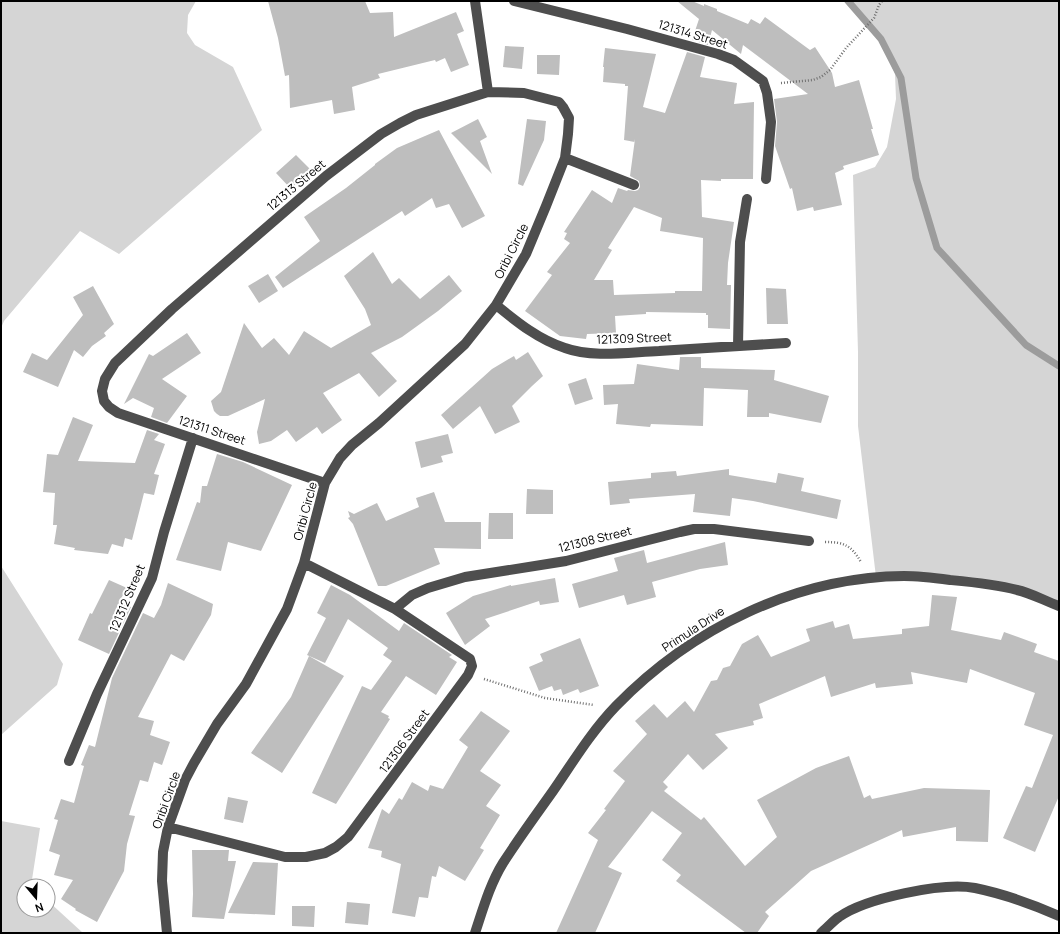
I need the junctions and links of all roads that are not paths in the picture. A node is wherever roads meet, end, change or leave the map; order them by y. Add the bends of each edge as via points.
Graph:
1 (475, 1) edge
2 (514, 1) edge
3 (488, 92) junction
4 (559, 102) joint
5 (565, 158) junction
6 (766, 179) dead end
7 (634, 185) dead end
8 (747, 199) dead end
9 (496, 305) junction
10 (786, 343) dead end
11 (738, 346) junction
12 (102, 391) joint
13 (193, 438) junction
14 (325, 483) junction
15 (809, 541) road end
16 (304, 563) junction
17 (1059, 606) edge
18 (395, 609) junction
19 (69, 761) dead end
20 (168, 827) junction
21 (1059, 916) edge
22 (167, 933) edge
23 (475, 933) edge
24 (821, 933) edge

1 - 3 street
2 - 6 street, 121314 Street via 627,29 734,60 763,81 767,93 771,122
3 - 4 street, 121313 Street via 524,93
3 - 12 street, 121313 Street via 441,106 400,123 350,157 138,340 115,363 105,378
4 - 5 street, Oribi Circle via 569,118
5 - 7 street
5 - 9 street, Oribi Circle via 526,254
8 - 11 street via 740,242
9 - 11 street, 121309 Street via 548,342 581,352
9 - 14 street, Oribi Circle via 465,344 352,445 340,458
10 - 11 street, 121309 Street
12 - 13 street, 121311 Street via 109,407 118,413
13 - 14 street, 121311 Street
13 - 19 street, 121312 Street via 152,578 97,694
14 - 16 street, Oribi Circle
15 - 18 street, 121308 Street via 714,529 694,529 566,561 465,577 412,595
16 - 18 street
16 - 20 street, Oribi Circle via 287,609 260,659 246,684 217,724 185,780
17 - 23 street, Primula Drive via 1018,590 980,582 906,576 874,577 840,582 792,594 749,611 716,628 648,676 615,707 586,741 503,864 489,893
18 - 20 street, 121306 Street via 470,659 472,666 468,675 348,836 325,853 306,857 284,857
20 - 22 street, Oribi Circle via 162,881
21 - 24 street via 1019,899 974,888 943,888 885,897 860,906 839,916

